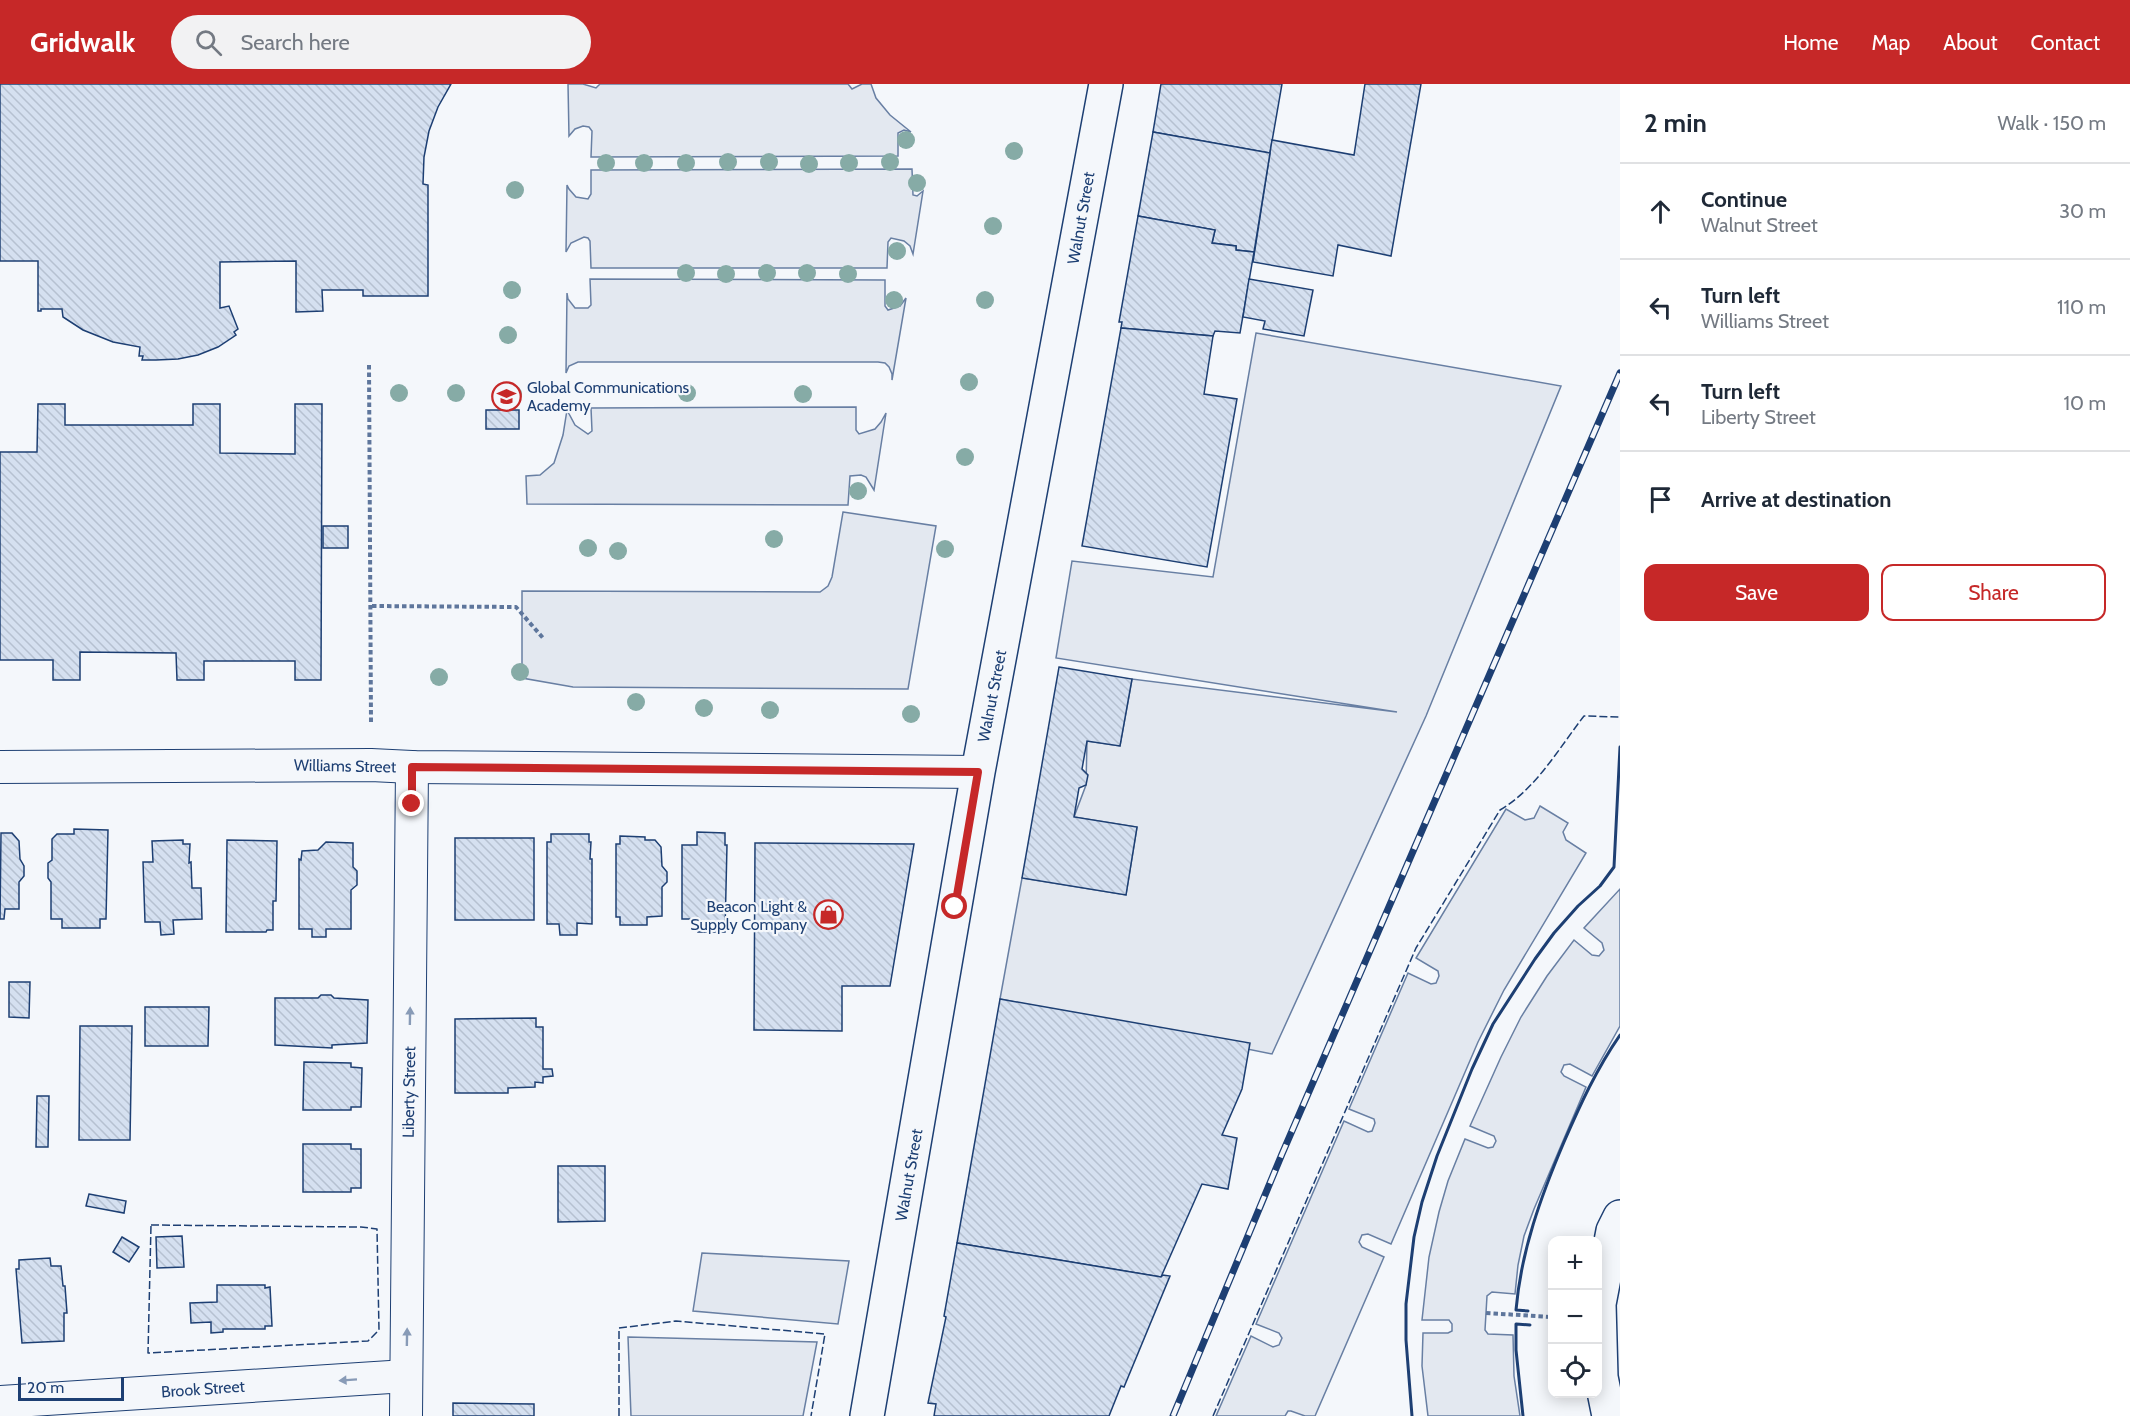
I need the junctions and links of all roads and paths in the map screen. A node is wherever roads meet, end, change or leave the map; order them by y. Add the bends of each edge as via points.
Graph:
1 (1106, 84) edge
2 (369, 365) dead end
3 (372, 606) junction
4 (543, 638) dead end
5 (371, 722) dead end
6 (0, 767) edge
7 (412, 767) junction
8 (978, 772) junction
9 (1620, 1216) edge
10 (1486, 1312) dead end
11 (1548, 1317) edge
12 (406, 1376) junction
13 (0, 1402) edge
14 (406, 1416) edge
15 (867, 1416) edge
16 (1609, 1416) edge

1 - 8 street, Walnut Street
2 - 3 path
3 - 4 path via 516,607
3 - 5 path
6 - 7 street, Williams Street
7 - 8 street, Williams Street
12 -> 7 street, Liberty Street
8 - 15 street, Walnut Street
9 - 16 street via 1613,1231 1599,1304 1600,1377
10 - 11 path
12 -> 13 street, Brook Street
12 - 14 street, Liberty Street

